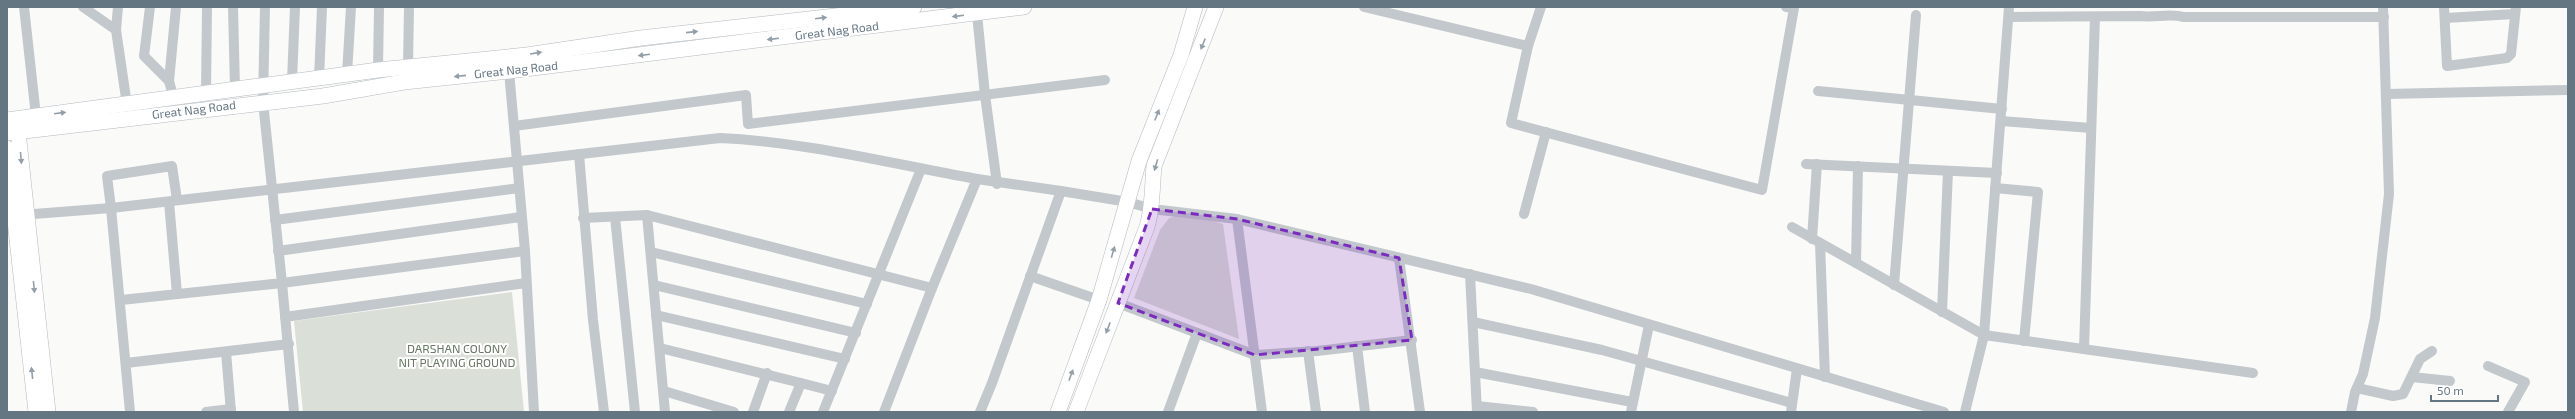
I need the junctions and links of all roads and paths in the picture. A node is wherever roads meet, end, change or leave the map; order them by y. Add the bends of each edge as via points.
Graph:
1 (24, 7) edge
2 (82, 7) edge
3 (118, 7) edge
4 (150, 7) edge
5 (176, 7) edge
6 (207, 7) edge
7 (233, 7) edge
8 (265, 7) edge
9 (295, 7) edge
10 (322, 7) edge
11 (352, 7) edge
12 (379, 7) edge
13 (409, 7) edge
14 (914, 7) edge
15 (1024, 7) edge
16 (1195, 7) edge
17 (1216, 7) edge
18 (1364, 7) edge
19 (1541, 7) edge
20 (1786, 7) edge
21 (2444, 7) edge
22 (976, 10) edge
23 (2515, 11) edge
24 (2009, 12) edge
25 (2050, 12) edge
26 (2384, 12) edge
27 (1916, 15) dead end
28 (2095, 17) junction
29 (2445, 18) junction
30 (116, 30) junction
31 (1528, 46) junction
32 (509, 64) junction
33 (408, 67) junction
34 (378, 70) junction
35 (347, 74) junction
36 (319, 79) junction
37 (1105, 80) dead end
38 (169, 81) junction
39 (292, 81) junction
40 (264, 85) junction
41 (235, 89) junction
42 (2568, 90) edge
43 (1818, 91) dead end
44 (206, 94) junction
45 (2387, 94) junction
46 (985, 95) junction
47 (174, 99) junction
48 (1908, 101) junction
49 (263, 102) junction
50 (127, 105) junction
51 (2002, 109) junction
52 (36, 116) junction
53 (2001, 121) junction
54 (748, 124) junction
55 (12, 126) edge
56 (514, 126) junction
57 (2091, 128) junction
58 (1546, 132) junction
59 (748, 139) junction
60 (7, 148) edge
61 (578, 154) junction
62 (517, 160) junction
63 (1806, 164) dead end
64 (1817, 164) junction
65 (1858, 166) junction
66 (1902, 168) junction
67 (921, 169) junction
68 (1948, 170) junction
69 (1997, 173) junction
70 (977, 180) junction
71 (997, 184) junction
72 (272, 188) junction
73 (519, 188) junction
74 (1995, 188) junction
75 (1061, 191) junction
76 (173, 201) junction
77 (1128, 202) junction
78 (111, 208) junction
79 (1152, 209) junction
80 (1524, 214) dead end
81 (647, 216) junction
82 (521, 217) junction
83 (615, 217) junction
84 (583, 218) junction
85 (1237, 219) junction
86 (275, 220) junction
87 (18, 223) edge
88 (1792, 227) dead end
89 (1816, 241) junction
90 (278, 251) junction
91 (524, 251) junction
92 (651, 252) junction
93 (1399, 258) junction
94 (1856, 263) junction
95 (880, 274) junction
96 (1470, 274) junction
97 (1030, 276) junction
98 (282, 283) junction
99 (526, 283) junction
100 (654, 285) junction
101 (1894, 285) junction
102 (932, 288) junction
103 (177, 294) junction
104 (121, 300) junction
105 (1099, 300) junction
106 (1118, 303) junction
107 (867, 304) junction
108 (1942, 312) junction
109 (656, 315) junction
110 (285, 317) junction
111 (1473, 322) junction
112 (1649, 325) junction
113 (1197, 332) junction
114 (856, 333) junction
115 (1984, 336) junction
116 (1412, 340) junction
117 (2024, 341) junction
118 (289, 344) junction
119 (1356, 346) junction
120 (660, 348) junction
121 (2084, 349) junction
122 (1308, 351) junction
123 (2432, 351) dead end
124 (226, 352) junction
125 (1255, 354) junction
126 (845, 359) junction
127 (1641, 360) junction
128 (126, 363) junction
129 (2488, 366) dead end
130 (1797, 369) junction
131 (1475, 372) junction
132 (767, 373) junction
133 (2253, 373) dead end
134 (1825, 377) junction
135 (2412, 377) junction
136 (2450, 381) dead end
137 (801, 383) junction
138 (2357, 388) junction
139 (664, 391) junction
140 (832, 391) junction
141 (1631, 407) edge
142 (1791, 408) edge
143 (1477, 409) edge
144 (231, 410) edge
145 (36, 412) edge
146 (48, 412) edge
147 (130, 412) edge
148 (206, 412) edge
149 (294, 412) edge
150 (534, 412) edge
151 (603, 412) edge
152 (635, 412) edge
153 (665, 412) edge
154 (734, 412) edge
155 (753, 412) edge
156 (789, 412) edge
157 (823, 412) edge
158 (884, 412) edge
159 (980, 412) edge
160 (1058, 412) edge
161 (1076, 412) edge
162 (1168, 412) edge
163 (1262, 412) edge
164 (1316, 412) edge
165 (1365, 412) edge
166 (1420, 412) edge
167 (1534, 412) edge
168 (1944, 412) edge
169 (1965, 412) edge
170 (2351, 412) edge
171 (2508, 412) edge

1 - 52 street
2 - 30 street
3 - 30 street
4 - 38 street via 144,56
5 - 38 street
6 - 44 street
7 - 41 street
8 - 40 street
9 - 39 street
10 - 36 street
11 - 35 street
12 - 34 street
13 - 33 street
32 -> 14 main road, Great Nag Road via 641,38
15 - 22 main road, Great Nag Road
77 -> 16 main road via 1139,161 1181,55
17 -> 79 main road via 1154,166
18 - 31 street
19 - 31 street
20 - 58 street via 1794,8 1762,190
21 - 29 street
22 -> 32 main road, Great Nag Road
22 - 46 street
23 - 29 street
23 - 29 street via 2511,54 2507,58 2447,66
24 - 25 street
24 - 51 street
25 - 28 street
26 - 28 street via 2183,17 2177,15 2154,18
26 - 45 street
27 - 48 street
28 - 57 street
30 - 50 street
31 - 58 street via 1511,123
32 - 33 main road, Great Nag Road
32 -> 49 main road, Great Nag Road via 323,96
32 - 56 street
33 - 34 main road, Great Nag Road
34 - 35 main road, Great Nag Road
35 - 36 main road, Great Nag Road
36 - 39 main road, Great Nag Road
37 - 46 street
38 - 47 street
39 - 40 main road, Great Nag Road
40 - 41 main road, Great Nag Road
40 - 49 street
41 - 44 main road, Great Nag Road
42 - 45 street
43 - 48 street
44 - 47 main road, Great Nag Road
45 - 138 street via 2389,194 2375,318 2363,374
46 - 54 street
46 - 71 street
47 - 50 main road, Great Nag Road
48 - 51 street
48 - 66 street
49 - 55 main road, Great Nag Road
49 - 72 street
52 -> 50 main road, Great Nag Road
51 - 53 street
52 - 55 main road, Great Nag Road
53 - 57 street
53 - 69 street
54 - 56 street via 746,96
54 - 59 street
55 -> 87 main road
56 - 62 street
57 - 121 street
58 - 80 street
59 - 61 street via 720,138
59 - 67 street
60 - 87 main road
61 - 62 street
61 - 84 street
62 - 72 street
62 - 73 street
63 - 64 street
64 - 65 street
64 - 89 street
65 - 66 street
65 - 94 street
66 - 68 street
66 - 101 street
67 - 70 street
67 - 95 street
68 - 69 street
68 - 108 street
69 - 74 street
70 - 71 street
70 - 102 street
71 - 75 street
72 - 76 street
72 - 86 street
73 - 82 street
73 - 86 street
74 - 115 street
74 - 117 street via 2038,192
75 - 77 street
75 - 97 street
76 - 78 street
76 - 78 street via 172,166 107,176
76 - 103 street
77 - 79 street
105 -> 77 main road
78 - 87 street
78 - 104 street
79 - 85 street
79 - 106 main road
81 - 83 street
81 - 92 street
81 - 95 street
82 - 90 street
82 - 91 street
83 - 84 street
83 - 152 street
84 - 151 street
85 - 93 street
85 - 125 street
86 - 90 street
145 -> 87 main road
87 -> 146 main road
88 - 89 street
89 - 94 street
89 - 134 street
90 - 98 street
91 - 98 street
91 - 99 street
92 - 100 street
92 - 107 street
93 - 96 street
93 - 116 street
94 - 101 street
95 - 102 street
95 - 107 street
96 - 111 street
96 - 112 street via 1531,289
97 - 105 street
97 - 159 street
98 - 103 street
98 - 110 street
99 - 110 street
99 - 150 street
100 - 109 street
100 - 114 street
101 - 108 street
102 - 158 street
103 - 104 street
104 - 128 street
160 -> 105 main road
106 - 113 street
106 -> 161 main road
107 - 114 street
108 - 115 street
109 - 120 street
109 - 126 street
110 - 118 street
111 - 127 street
111 - 131 street
112 - 127 street
112 - 130 street
113 - 125 street
113 - 162 street
114 - 126 street
115 - 117 street
115 - 169 street
116 - 119 street
116 - 166 street
117 - 121 street
118 - 124 street
118 - 149 street
119 - 122 street
119 - 165 street
120 - 132 street
120 - 139 street
121 - 133 street
122 - 125 street
122 - 164 street
123 - 135 street via 2420,359
124 - 128 street
124 - 144 street
125 - 163 street
126 - 140 street
127 - 141 street
127 - 142 street
128 - 147 street
129 - 171 street via 2525,382
130 - 134 street
130 - 142 street
131 - 141 street
131 - 143 street
132 - 137 street
132 - 155 street
134 - 168 street
135 - 136 street
135 - 138 street via 2407,390 2397,396
137 - 140 street
137 - 156 street
138 - 170 street
139 - 153 street
139 - 154 street
140 - 157 street
143 - 167 street
144 - 148 street

